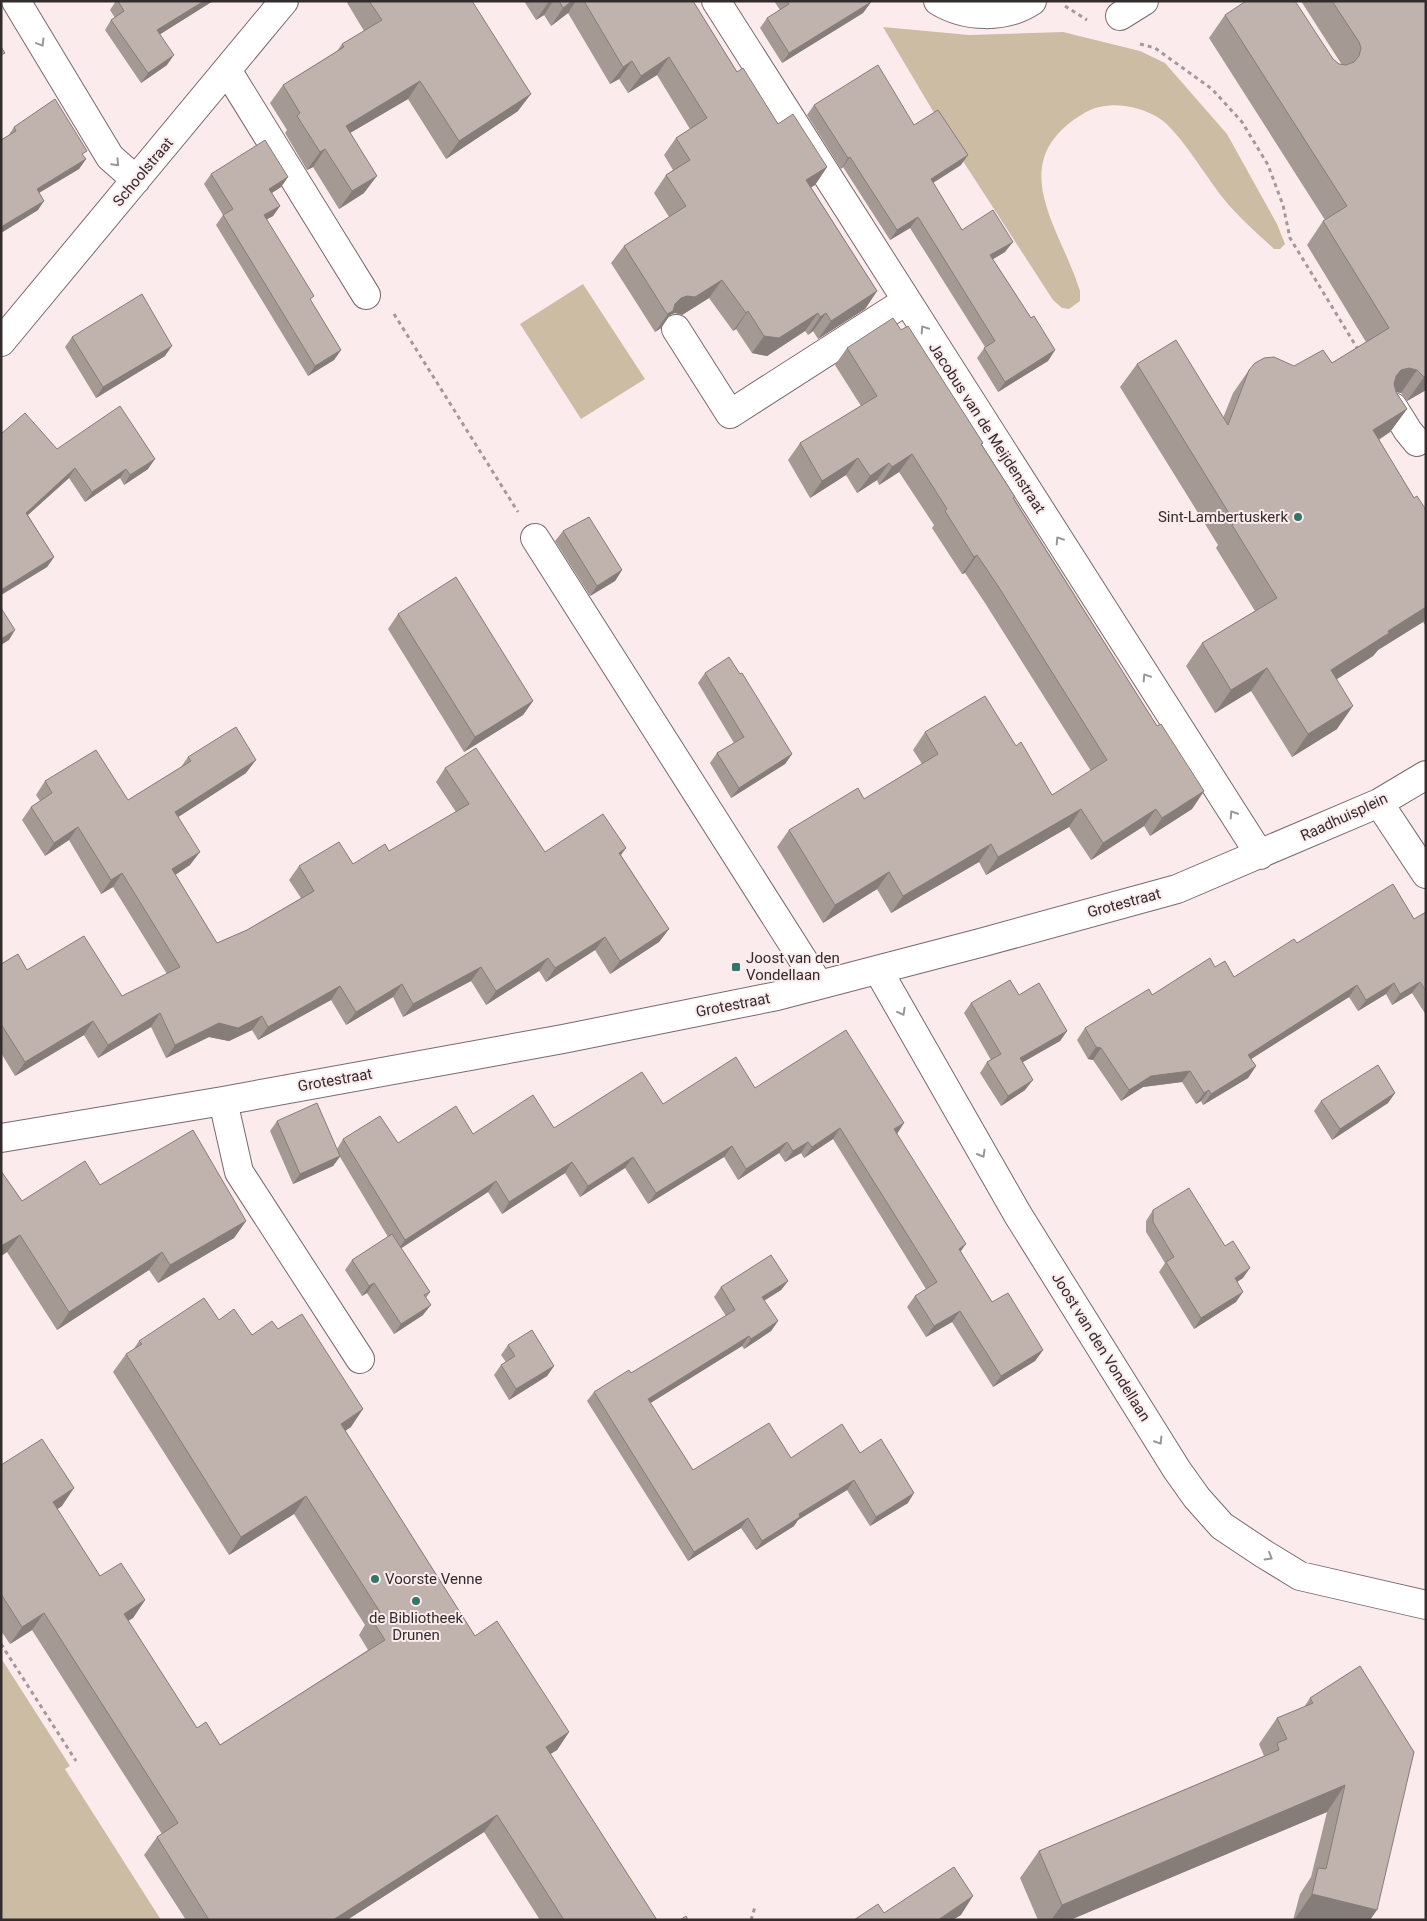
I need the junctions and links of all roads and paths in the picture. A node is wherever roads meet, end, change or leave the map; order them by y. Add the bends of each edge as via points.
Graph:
1 (16, 1) edge
2 (284, 1) edge
3 (716, 1) edge
4 (938, 1) edge
5 (1032, 1) edge
6 (1058, 1) edge
7 (1144, 1) edge
8 (1120, 16) dead end
9 (1088, 20) dead end
10 (1137, 43) dead end
11 (227, 70) junction
12 (136, 180) junction
13 (366, 295) joint
14 (906, 301) junction
15 (676, 329) edge
16 (1, 342) edge
17 (1362, 356) edge
18 (1393, 407) edge
19 (1423, 445) edge
20 (535, 538) joint
21 (1426, 775) edge
22 (1379, 803) junction
23 (1260, 855) junction
24 (1426, 874) edge
25 (878, 970) junction
26 (819, 985) junction
27 (222, 1100) junction
28 (1, 1138) edge
29 (360, 1359) dead end
30 (1426, 1605) edge
31 (2, 1646) edge
32 (76, 1761) dead end
33 (755, 1907) dead end
34 (751, 1920) edge

1 -> 12 street via 110,157
2 - 11 street, Schoolstraat
3 - 14 street, Jacobus van de Meijdenstraat
4 - 5 street via 982,16 1022,8
6 - 9 path
7 - 8 street
10 - 17 path via 1155,48 1212,89 1242,122 1268,165 1283,205 1290,238
11 - 12 street, Schoolstraat
11 - 13 street
12 - 16 street, Schoolstraat
13 - 20 path via 391,310
14 - 15 street via 730,414
23 -> 14 street, Jacobus van de Meijdenstraat
18 - 19 street via 1408,431
20 - 26 street
21 - 22 street, Raadhuisplein
22 - 23 street, Raadhuisplein
22 - 24 street
23 - 25 street, Grotestraat via 1177,889
25 - 26 street, Grotestraat
25 -> 30 street, Joost van den Vondellaan via 1018,1216 1197,1498 1222,1526 1300,1576
26 - 27 street, Grotestraat via 563,1038
27 - 28 street, Grotestraat
27 - 29 street via 239,1172
31 - 32 path
33 - 34 path

